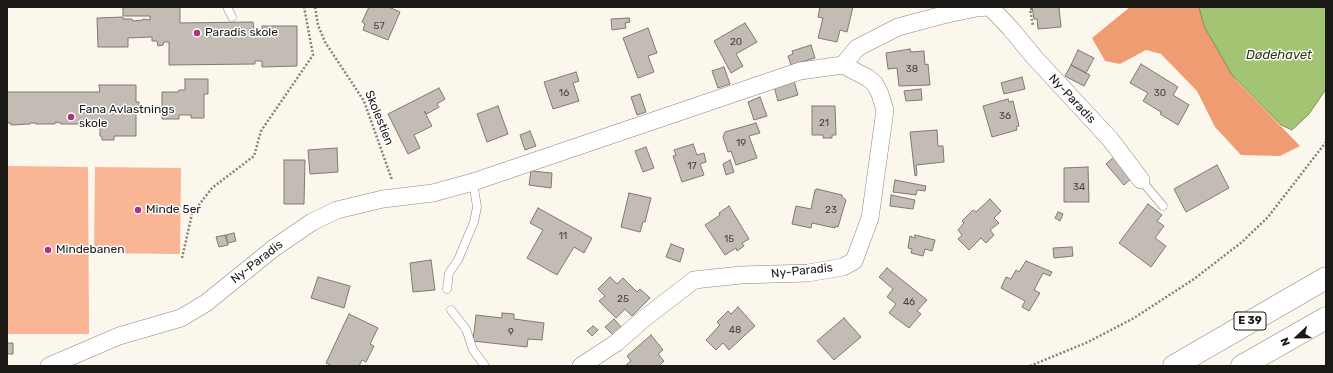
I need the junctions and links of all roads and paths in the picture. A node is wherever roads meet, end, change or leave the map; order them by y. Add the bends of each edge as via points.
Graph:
1 (227, 7) edge
2 (304, 7) edge
3 (315, 7) edge
4 (232, 17) dead end
5 (843, 65) junction
6 (1326, 142) edge
7 (1141, 180) joint
8 (473, 182) junction
9 (396, 198) junction
10 (1163, 206) dead end
11 (182, 258) dead end
12 (1326, 278) edge
13 (447, 289) dead end
14 (451, 310) dead end
15 (1326, 318) edge
16 (49, 366) edge
17 (485, 366) edge
18 (581, 366) edge
19 (1030, 366) edge
20 (1174, 366) edge
21 (1242, 366) edge

1 - 4 lane
2 - 11 path via 313,55 261,132 254,156 212,188 192,214
3 - 9 path, Skolestien via 318,25 325,42 364,101 377,134
5 - 7 street, Ny-Paradis via 857,48 898,27 988,7 1110,139
5 - 8 street, Ny-Paradis via 800,71
5 - 18 street, Ny-Paradis via 875,84 886,110 870,218 854,261 843,267 808,273 741,275 694,280 616,343
6 - 19 path via 1268,217 1242,242 1200,275 1128,321 1088,342
7 - 10 lane, Ny-Paradis
8 - 9 street, Ny-Paradis via 433,193
8 - 13 lane via 477,207 474,222 458,260 449,274
9 - 16 street, Ny-Paradis via 337,210 274,248 206,303 180,318 119,336
12 - 20 highway, E 39
14 - 17 lane via 466,329 473,350
15 - 21 highway

